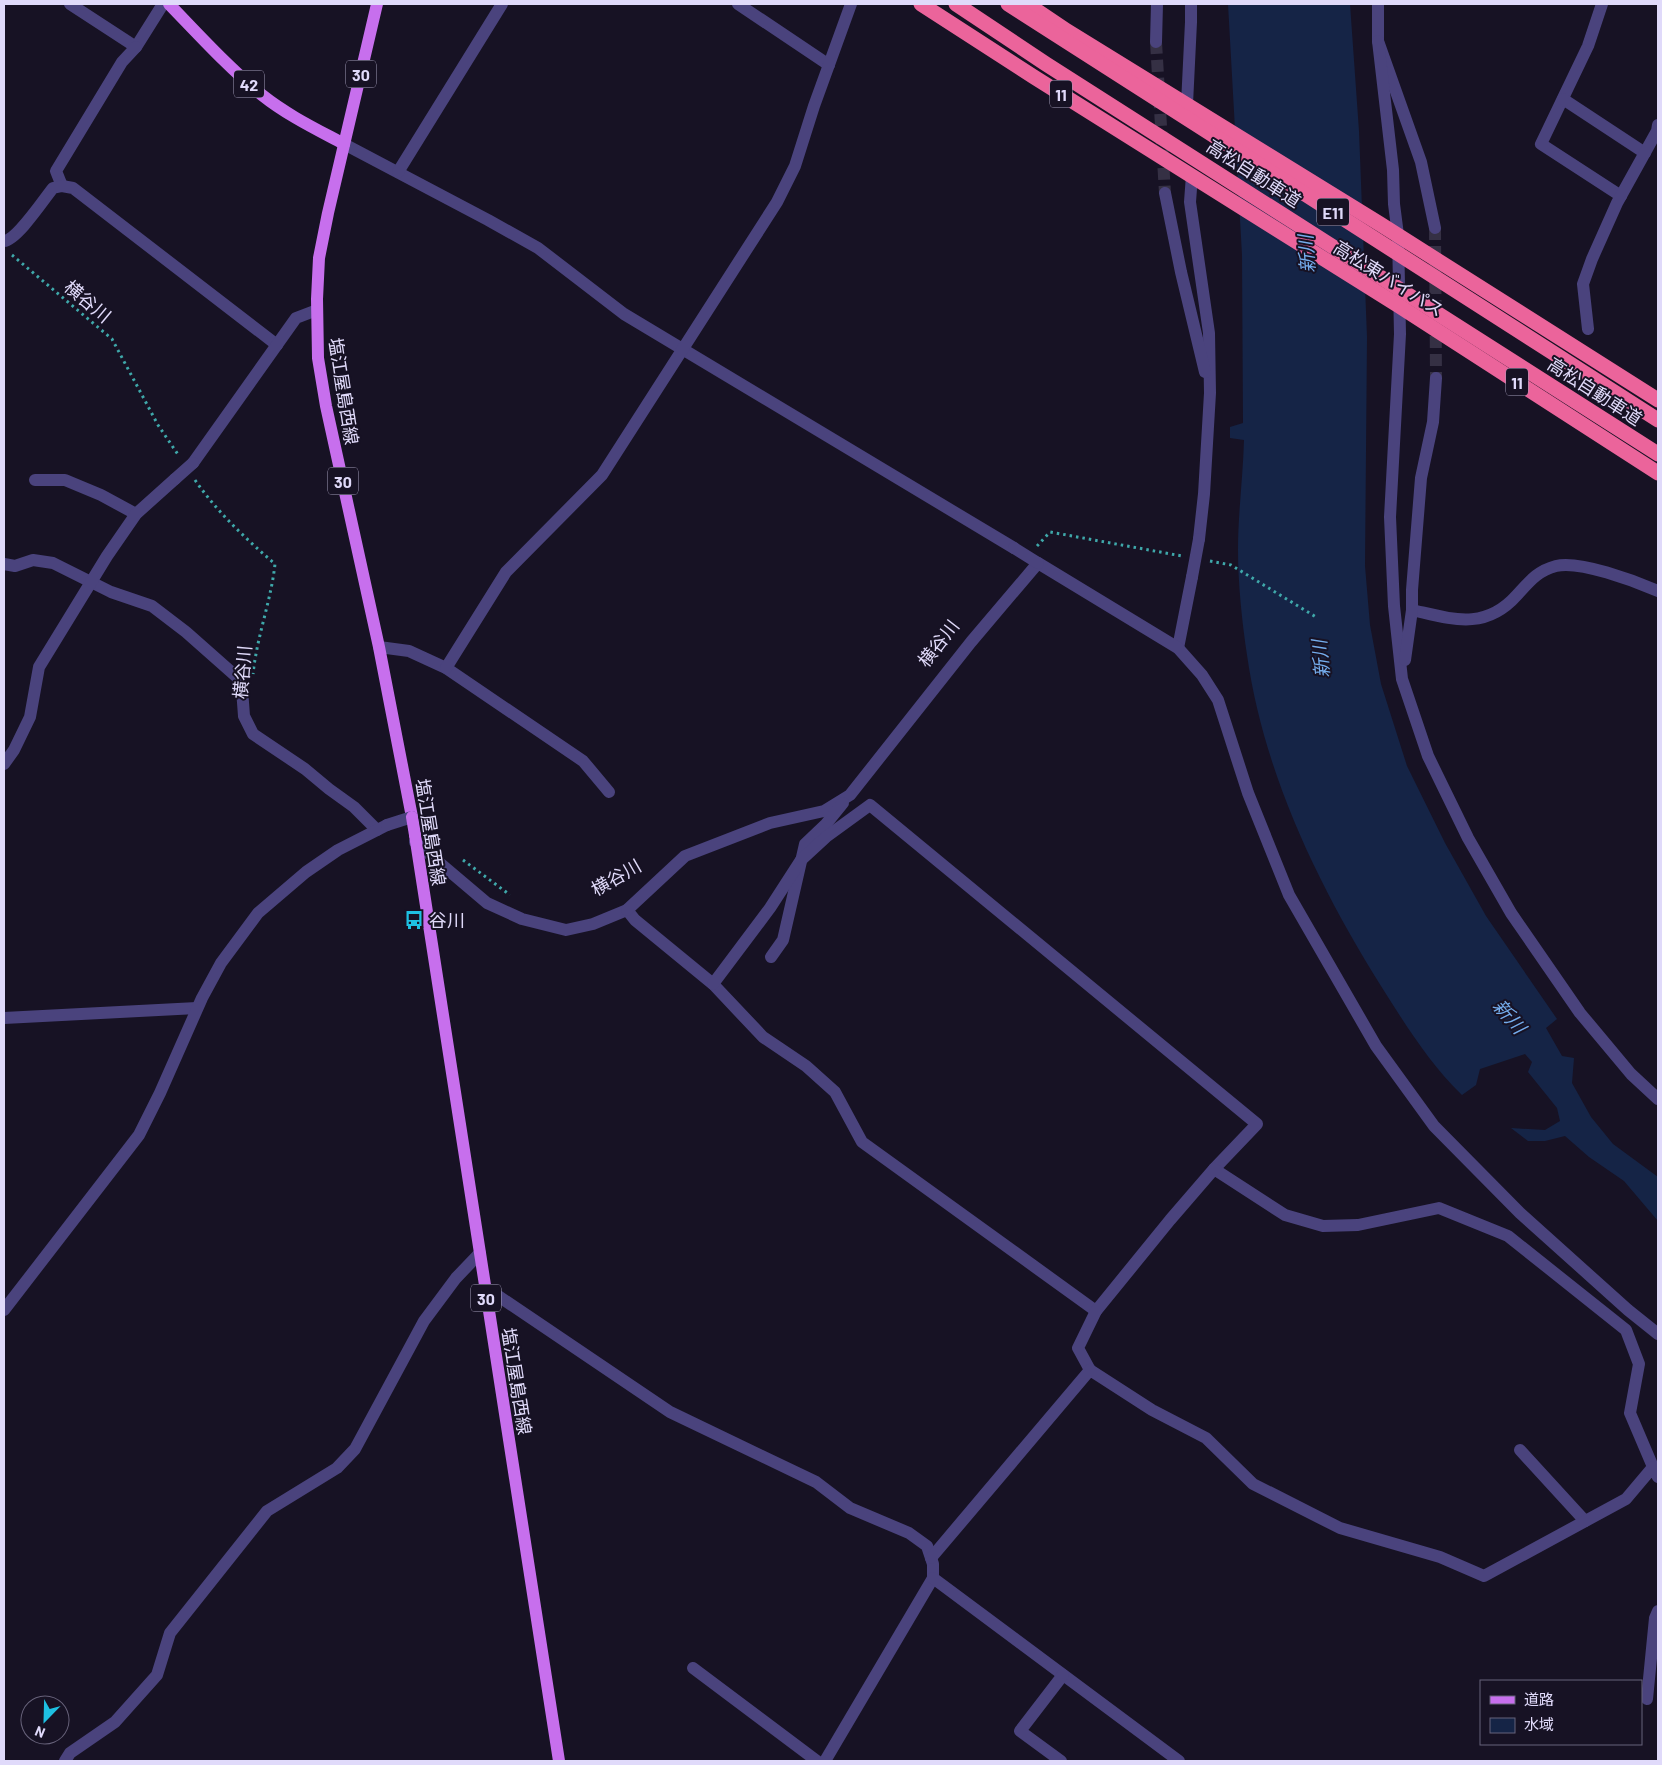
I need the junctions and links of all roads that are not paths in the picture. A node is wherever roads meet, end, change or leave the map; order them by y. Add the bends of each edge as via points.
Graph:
1 (70, 4) edge
2 (163, 4) edge
3 (170, 4) edge
4 (377, 4) edge
5 (502, 4) edge
6 (738, 4) edge
7 (851, 4) edge
8 (920, 4) edge
9 (956, 4) edge
10 (1008, 4) edge
11 (1027, 4) edge
12 (1157, 4) edge
13 (1191, 4) edge
14 (1378, 4) edge
15 (1602, 4) edge
16 (1378, 40) junction
17 (1156, 42) tunnel mouth
18 (136, 47) junction
19 (829, 65) junction
20 (1562, 98) junction
21 (1187, 104) junction
22 (1658, 125) edge
23 (344, 144) junction
24 (1645, 153) junction
25 (398, 172) junction
26 (1197, 179) junction
27 (62, 186) junction
28 (1165, 194) tunnel mouth
29 (1621, 196) junction
30 (1436, 228) tunnel mouth
31 (1398, 235) junction
32 (4, 241) edge
33 (1399, 306) junction
34 (317, 310) junction
35 (1588, 329) dead end
36 (277, 345) junction
37 (682, 349) junction
38 (1436, 378) tunnel mouth
39 (1210, 393) junction
40 (1658, 400) edge
41 (1658, 420) edge
42 (1658, 454) edge
43 (1658, 473) edge
44 (35, 480) dead end
45 (136, 514) junction
46 (1034, 558) junction
47 (4, 564) edge
48 (91, 582) junction
49 (1658, 591) edge
50 (1412, 610) junction
51 (379, 647) junction
52 (1178, 648) junction
53 (446, 668) junction
54 (1402, 679) junction
55 (4, 764) edge
56 (609, 792) dead end
57 (850, 795) junction
58 (412, 817) junction
59 (382, 827) junction
60 (415, 838) junction
61 (801, 860) junction
62 (627, 910) junction
63 (771, 957) dead end
64 (713, 984) junction
65 (197, 1008) junction
66 (4, 1018) edge
67 (1658, 1099) edge
68 (1214, 1169) junction
69 (480, 1253) junction
70 (485, 1287) junction
71 (4, 1310) edge
72 (1096, 1311) junction
73 (1658, 1334) edge
74 (1090, 1370) junction
75 (1520, 1450) dead end
76 (1655, 1472) edge
77 (1585, 1521) junction
78 (931, 1558) junction
79 (933, 1578) junction
80 (1658, 1611) edge
81 (693, 1668) dead end
82 (1063, 1675) junction
83 (1647, 1700) dead end
84 (65, 1761) edge
85 (560, 1761) edge
86 (817, 1761) edge
87 (825, 1761) edge
88 (1061, 1761) edge
89 (1179, 1761) edge

1 - 18 street
2 - 18 street
3 - 23 main road, 42 via 263,96 295,118
4 - 23 main road, 塩江屋島西線 / 30
5 - 25 street
6 - 19 street
7 - 19 street
8 - 26 highway, 高松東バイパス / 11
9 - 42 highway, 高松自動車道 / E11, bridge
10 - 41 highway, 高松自動車道 / E11, bridge
11 - 21 highway
12 - 17 street
13 - 21 street
14 - 16 street
15 - 20 street via 1588,46
16 - 30 street via 1421,162
16 - 31 street
18 - 27 street via 122,62 56,172
19 - 37 street via 795,166 777,202
20 - 24 street
20 - 29 street via 1540,144
21 - 31 highway
22 - 24 street
23 - 25 street
23 - 34 main road, 塩江屋島西線 / 30 via 319,258
24 - 29 street
25 - 37 street via 538,248 624,314
26 - 33 highway, 高松東バイパス / 11
26 - 39 street via 1190,202 1209,334
27 - 32 street via 53,188 16,234
27 - 36 street via 73,188
28 - 39 street
29 - 35 street via 1583,284
31 - 33 street
31 - 40 highway
33 - 43 highway, 高松東バイパス / 11
33 - 54 street via 1399,370 1390,518 1394,606
34 - 36 street via 296,318
34 - 51 main road, 塩江屋島西線 / 30 via 318,358 326,406
36 - 45 street, bridge via 191,468
37 - 46 street, bridge
37 - 53 street via 602,475 506,572
38 - 50 street via 1433,422 1421,478
39 - 52 street, bridge via 1199,539
44 - 45 street via 65,480
45 - 48 street
46 - 52 street
46 - 57 street
47 - 48 street via 14,566 33,560 53,563
48 - 55 street via 39,667 30,717
48 - 59 street via 152,606 186,632 238,678 244,716 253,734
49 - 50 street via 1626,578 1581,567 1557,566 1534,576 1505,608 1479,619 1452,619
50 - 54 street
51 - 53 street via 409,651
51 - 58 main road, 塩江屋島西線 / 30
52 - 73 street via 1218,700 1248,793 1289,895 1376,1046 1434,1126 1520,1212
53 - 56 street via 583,761
54 - 67 street via 1428,756 1468,838 1510,913 1580,1013
57 - 61 street via 805,844
57 - 62 street via 824,811 770,823 685,856
58 - 59 street, bridge
58 - 60 main road, 塩江屋島西線 / 30, bridge
59 - 65 street via 338,850 306,872 258,913 221,963
60 - 62 street via 486,903 522,919 566,930 593,924
60 - 69 main road, 塩江屋島西線 / 30
61 - 63 street via 783,940
61 - 64 street
61 - 68 street via 870,805 1257,1124
62 - 64 street
64 - 72 street via 763,1037 806,1066 835,1092 862,1142
65 - 66 street
65 - 71 street via 139,1135
68 - 72 street
68 - 76 street via 1285,1215 1323,1226 1358,1226 1439,1208 1508,1236 1626,1330 1638,1364 1630,1413
69 - 70 main road, 塩江屋島西線 / 30
69 - 84 street via 456,1278 424,1321 355,1449 338,1468 268,1511 170,1633 156,1675 115,1722
70 - 78 street via 670,1412 816,1482 850,1508 909,1533 927,1546
70 - 85 main road, 塩江屋島西線 / 30
72 - 74 street via 1078,1348
74 - 77 street via 1152,1410 1206,1438 1253,1484 1340,1528 1440,1557 1484,1576
74 - 78 street
75 - 77 street
76 - 77 street via 1626,1499
78 - 79 street
79 - 82 street
79 - 87 street
80 - 83 street
81 - 86 street
82 - 88 street via 1020,1731
82 - 89 street

